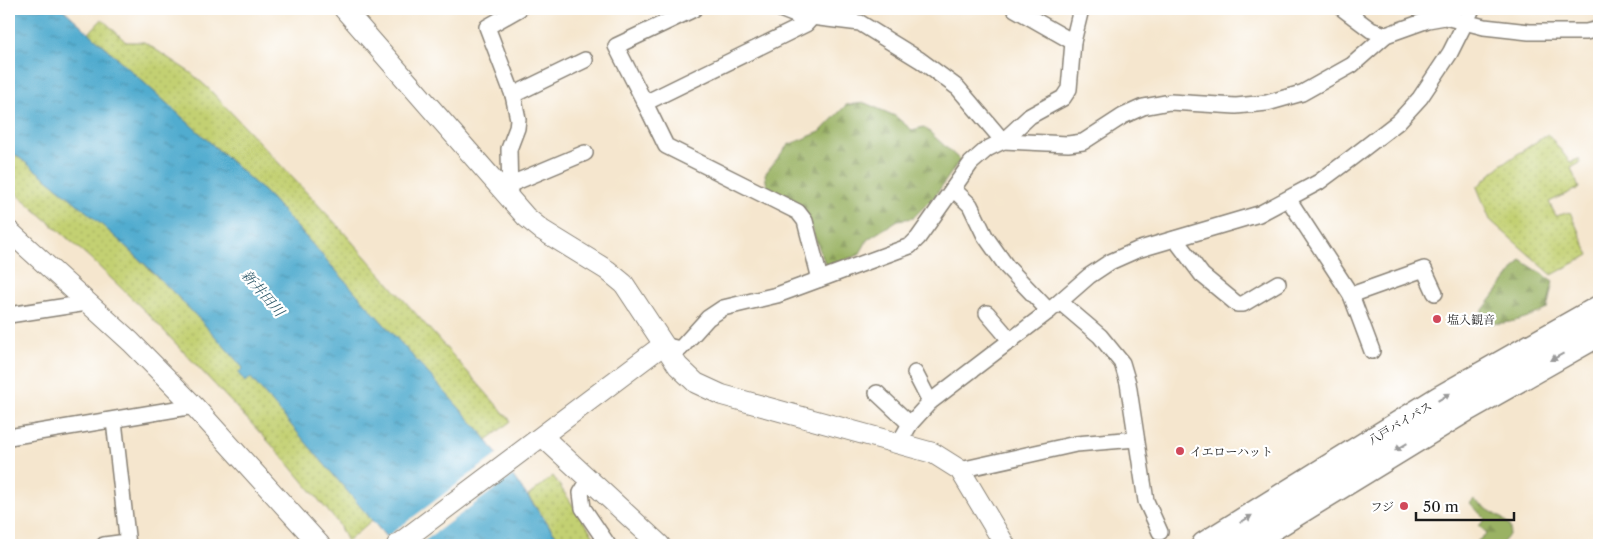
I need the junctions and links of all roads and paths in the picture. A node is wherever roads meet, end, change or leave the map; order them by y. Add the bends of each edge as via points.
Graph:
1 (344, 9) edge
2 (520, 9) edge
3 (694, 9) edge
4 (780, 9) edge
5 (1015, 9) edge
6 (1081, 9) edge
7 (1343, 9) edge
8 (817, 13) edge
9 (1469, 16) edge
10 (1599, 29) edge
11 (1386, 35) junction
12 (1073, 42) junction
13 (584, 60) dead end
14 (513, 95) junction
15 (645, 103) junction
16 (1003, 141) junction
17 (584, 153) dead end
18 (953, 189) junction
19 (510, 192) junction
20 (1289, 200) junction
21 (9, 230) edge
22 (1175, 239) junction
23 (820, 279) junction
24 (1278, 284) dead end
25 (1435, 293) dead end
26 (1351, 295) junction
27 (87, 303) junction
28 (1054, 307) junction
29 (1599, 309) edge
30 (987, 313) dead end
31 (9, 315) edge
32 (1599, 333) edge
33 (1011, 340) junction
34 (663, 345) junction
35 (1372, 351) dead end
36 (915, 373) dead end
37 (877, 393) dead end
38 (930, 402) junction
39 (194, 406) junction
40 (114, 421) junction
41 (910, 424) junction
42 (9, 437) edge
43 (1136, 439) junction
44 (536, 442) junction
45 (899, 443) junction
46 (960, 470) junction
47 (589, 480) junction
48 (1160, 532) dead end
49 (128, 543) edge
50 (104, 545) edge
51 (320, 545) edge
52 (397, 545) edge
53 (608, 545) edge
54 (660, 545) edge
55 (1005, 545) edge
56 (1205, 545) edge
57 (1244, 545) edge

1 - 19 street
2 - 14 street via 488,27
3 - 15 street via 616,46
4 - 8 street via 795,15
5 - 12 street
6 - 12 street
7 - 11 street via 1371,30
8 - 15 street via 806,24
8 - 16 street via 860,23 920,60 958,88
9 - 10 street via 1484,27 1529,32
9 - 11 street via 1428,20
9 - 20 street via 1450,53 1420,98 1398,122 1319,182
11 - 16 street via 1343,70 1302,93 1267,103 1236,106 1170,102 1144,107 1123,116 1083,142
12 - 16 street via 1069,89 1063,98 1030,116
13 - 14 street
14 - 19 street via 518,120 509,149
15 - 23 street via 666,146 798,212 805,221
16 - 18 street via 986,148
17 - 19 street
18 - 23 street via 910,246
18 - 28 street via 970,205 984,236 1007,267
19 - 34 street via 542,230 624,284
20 - 22 street via 1259,214
20 - 26 street
21 - 27 street
22 - 24 street via 1202,275 1237,304 1243,304
22 - 28 street via 1110,262
23 - 34 street via 776,295 723,308 708,318 680,349
25 - 26 street via 1424,270
26 - 35 street
27 - 31 street
27 - 39 street
28 - 33 street
28 - 43 street via 1100,336 1122,363
56 -> 29 highway, 八戸バイパス via 1440,399
30 - 33 street
32 -> 57 highway, 八戸バイパス via 1457,414
33 - 38 street
34 - 44 street
34 - 45 street via 696,383 722,395
36 - 38 street
37 - 41 street
38 - 41 street
39 - 40 street
39 - 51 street
40 - 42 street
40 - 49 street
41 - 45 street
43 - 46 street via 1076,444
43 - 48 street via 1146,501
44 - 47 street
44 - 52 street
45 - 46 street via 932,453
46 - 55 street
47 - 53 street via 581,492 583,508
47 - 54 street
49 - 50 street
56 - 57 street via 1231,541

